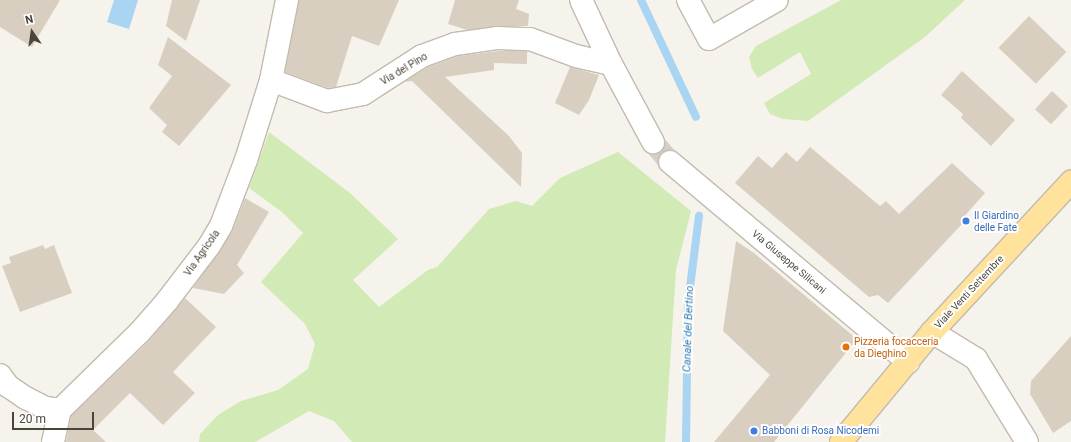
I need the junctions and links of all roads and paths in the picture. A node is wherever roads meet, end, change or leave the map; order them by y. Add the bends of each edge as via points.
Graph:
1 (287, 0) edge
2 (581, 0) edge
3 (688, 0) edge
4 (778, 0) edge
5 (610, 64) junction
6 (271, 80) junction
7 (653, 142) tunnel mouth
8 (678, 169) tunnel mouth
9 (1071, 182) edge
10 (932, 332) junction
11 (908, 362) junction
12 (0, 375) edge
13 (60, 410) junction
14 (53, 442) edge
15 (842, 442) edge
16 (1028, 442) edge

1 - 6 street, Via Agricola
2 - 5 street
3 - 4 street via 709,39
5 - 6 street, Via del Pino via 576,56 530,38 497,38 455,44 422,56 363,94 327,101
5 - 7 street
6 - 13 street, Via Agricola via 234,192 209,246 139,333
8 - 11 street, Via Giuseppe Silicani
9 - 10 main road, Viale Venti Settembre
10 - 11 main road, Viale Venti Settembre
10 - 16 street via 976,359
11 - 15 main road, Viale Venti Settembre
12 - 13 street via 8,386 26,398 46,408
13 - 14 street

